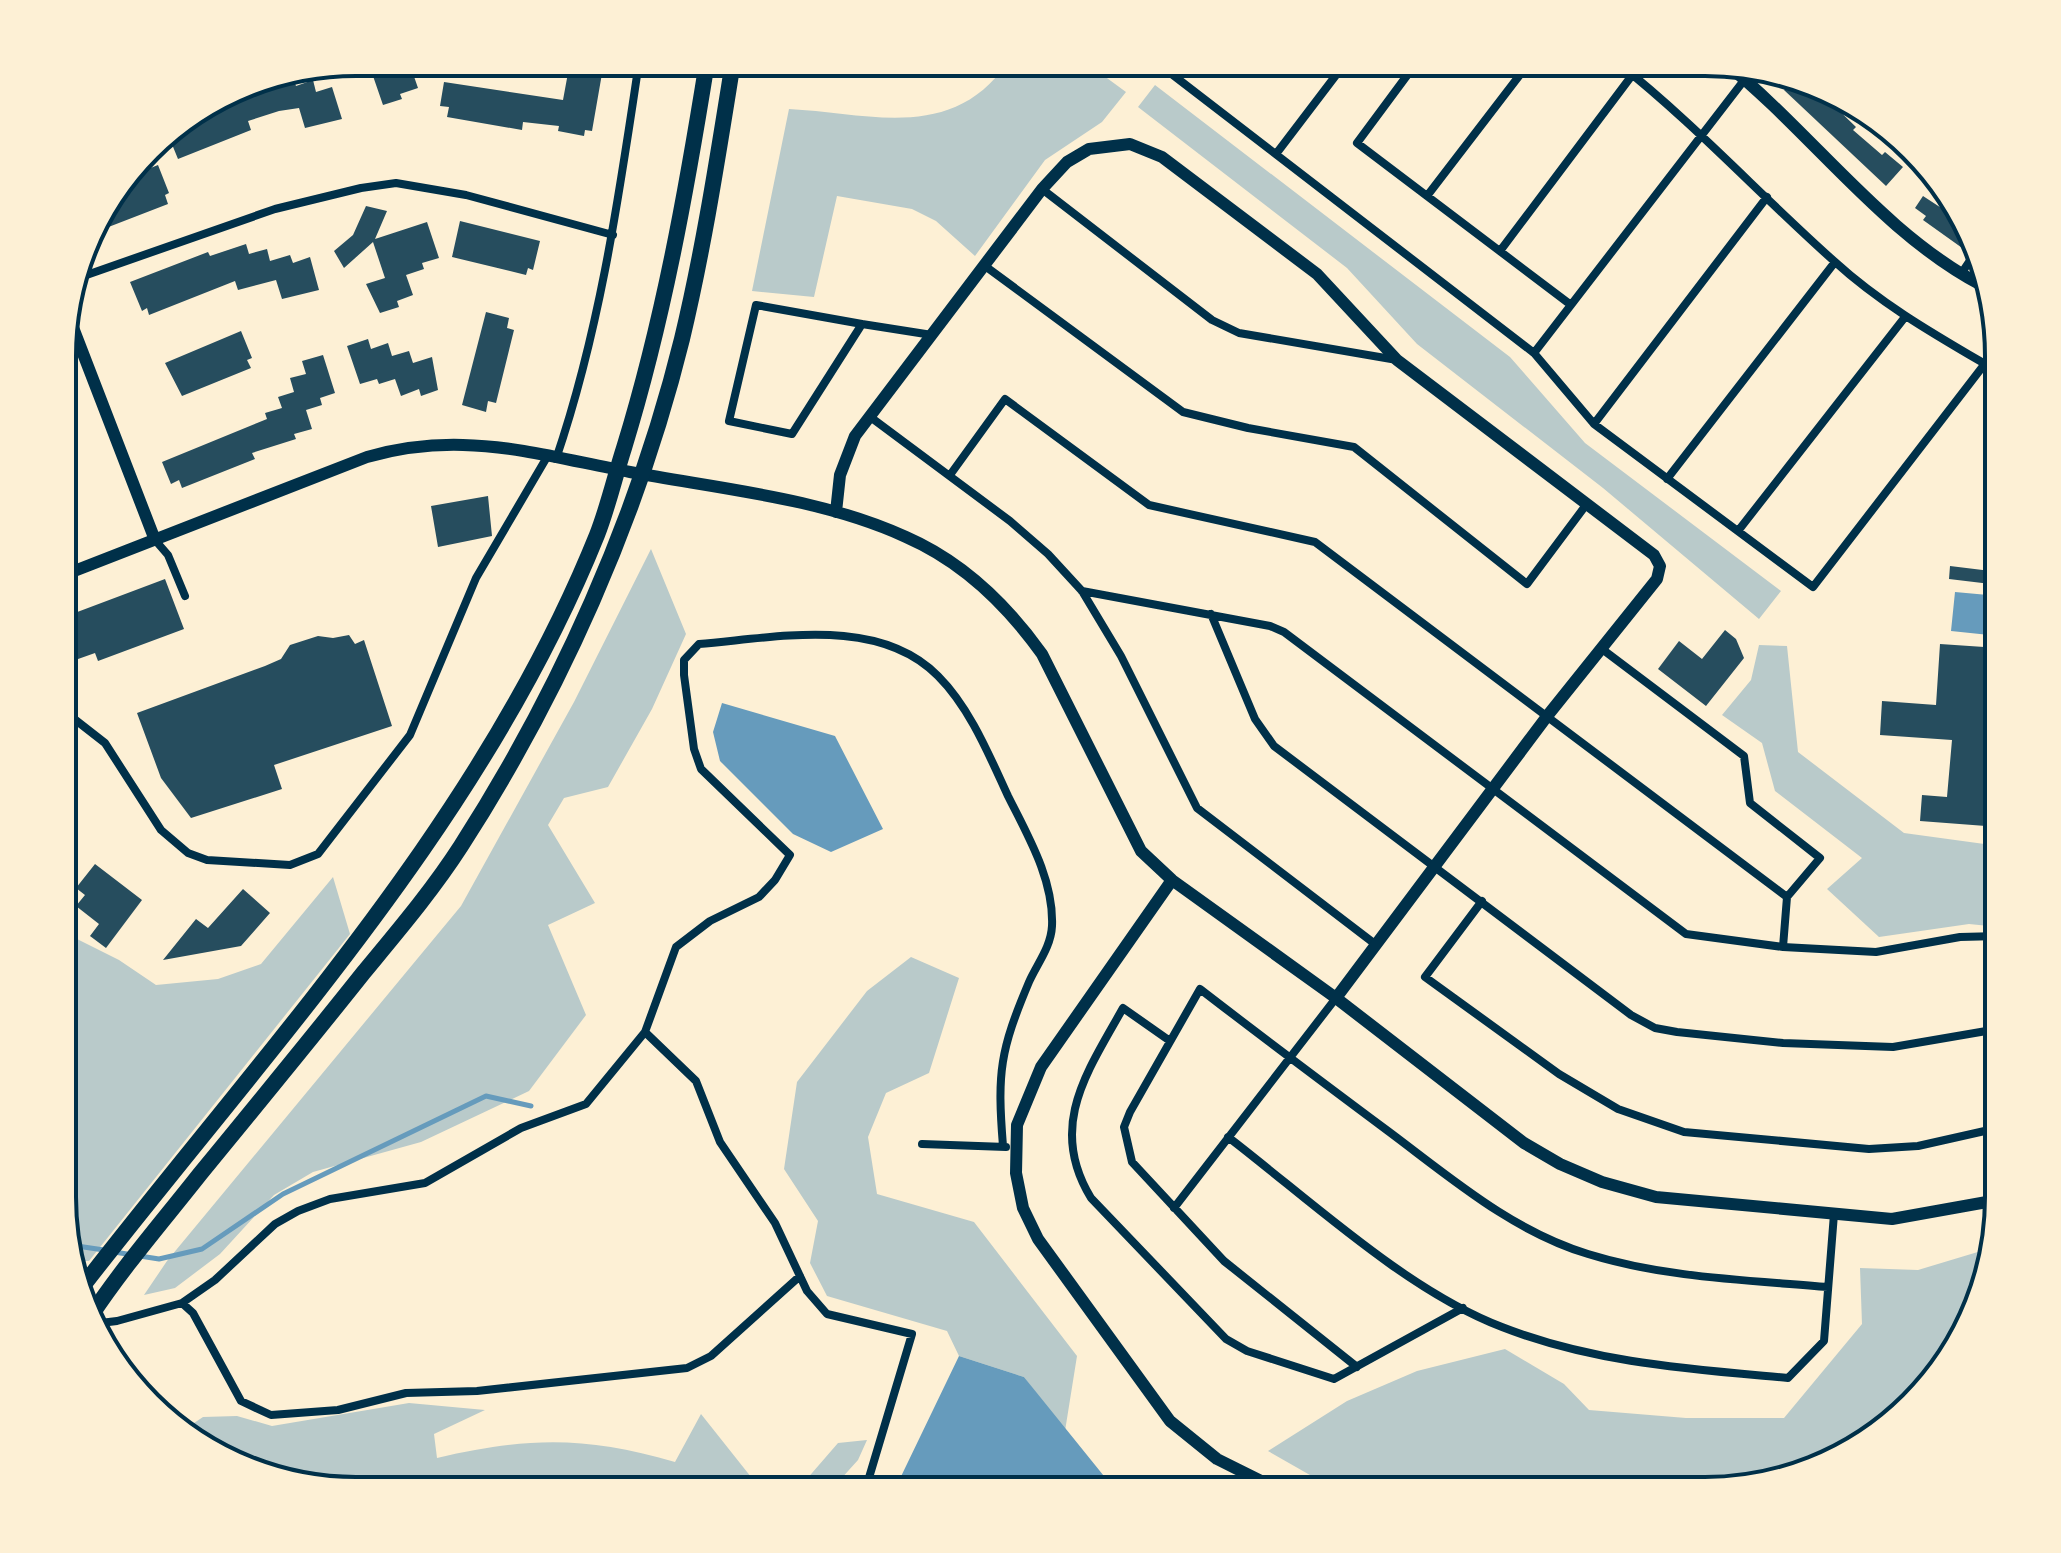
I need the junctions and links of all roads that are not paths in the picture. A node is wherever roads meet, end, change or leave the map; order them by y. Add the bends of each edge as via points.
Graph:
1 (637, 76) edge
2 (704, 76) edge
3 (731, 76) edge
4 (1175, 77) edge
5 (1335, 77) edge
6 (1406, 77) edge
7 (1518, 77) edge
8 (1631, 77) edge
9 (1636, 77) edge
10 (1745, 79) joint
11 (1702, 135) junction
12 (1276, 154) junction
13 (1042, 189) junction
14 (1427, 196) junction
15 (1767, 197) junction
16 (613, 235) junction
17 (1500, 251) junction
18 (1835, 262) junction
19 (1968, 263) edge
20 (985, 266) junction
21 (89, 274) edge
22 (1961, 274) junction
23 (1974, 281) edge
24 (1571, 305) junction
25 (1905, 317) junction
26 (862, 324) junction
27 (932, 335) junction
28 (77, 339) edge
29 (1534, 353) junction
30 (1397, 360) junction
31 (1985, 364) joint
32 (869, 416) junction
33 (1594, 424) junction
34 (552, 458) junction
35 (950, 475) junction
36 (1667, 479) junction
37 (1586, 505) junction
38 (836, 512) junction
39 (1738, 531) junction
40 (155, 540) junction
41 (76, 570) edge
42 (1082, 591) junction
43 (185, 596) dead end
44 (1211, 614) junction
45 (1602, 649) junction
46 (1548, 715) junction
47 (76, 721) edge
48 (1492, 791) junction
49 (1433, 867) junction
50 (1172, 880) junction
51 (1787, 897) junction
52 (1482, 901) junction
53 (1984, 936) edge
54 (1375, 944) junction
55 (1783, 947) junction
56 (1336, 998) junction
57 (1984, 1031) edge
58 (645, 1032) junction
59 (1170, 1041) junction
60 (1290, 1057) junction
61 (1984, 1131) edge
62 (1228, 1137) junction
63 (922, 1144) dead end
64 (1009, 1147) junction
65 (1984, 1203) edge
66 (1174, 1208) junction
67 (1834, 1214) junction
68 (800, 1276) junction
69 (89, 1278) edge
70 (1828, 1287) junction
71 (182, 1303) junction
72 (98, 1306) edge
73 (1463, 1308) junction
74 (106, 1322) edge
75 (1357, 1367) junction
76 (869, 1476) edge
77 (1252, 1477) edge

1 - 16 street
2 - 69 main road via 667,290 638,403 598,532 550,643 471,782 380,913
3 - 72 main road via 706,229 659,416 621,531 537,715 460,847 406,921
4 - 12 street
5 - 12 street
6 - 14 street via 1357,143
7 - 14 street
8 - 17 street
9 - 11 street
10 - 11 street
10 - 22 street via 1896,223
11 - 15 street
11 - 24 street
12 - 29 street
13 - 20 street
13 - 30 street via 1212,320 1239,333
13 - 30 street via 1067,162 1089,149 1130,144 1148,150 1317,274
14 - 17 street
15 - 18 street
15 - 33 street
16 - 21 street via 466,195 396,183 275,209
16 - 34 street via 571,416
17 - 24 street
18 - 25 street
18 - 36 street
19 - 22 street
20 - 27 street
20 - 37 street via 1183,412 1354,447 1527,584
22 - 23 street
24 - 29 street
25 - 31 street
25 - 39 street
26 - 26 street via 792,434 729,421 756,305
26 - 27 street
27 - 32 street
28 - 40 street
29 - 33 street
30 - 37 street
31 - 39 street via 1813,587
32 - 35 street
32 - 38 street via 847,454
33 - 36 street
34 - 38 street
34 - 40 street via 501,447 401,448
34 - 47 street via 476,578 410,735 318,854 306,861 290,865 207,860 188,853 161,830 105,743
35 - 42 street via 1048,554
35 - 46 street via 1005,399 1149,505 1315,542
36 - 39 street
37 - 45 street via 1654,555 1660,566 1657,579
38 - 50 street via 908,537 966,570 1031,638 1126,827 1141,851
40 - 41 street
40 - 43 street via 168,555
42 - 44 street
42 - 54 street via 1121,656 1197,808
44 - 48 street via 1284,632
44 - 49 street via 1262,734
45 - 46 street
45 - 51 street via 1744,756 1750,803 1820,858
46 - 48 street
46 - 51 street
48 - 49 street
48 - 55 street via 1686,934
49 - 52 street
49 - 54 street
50 - 56 street
50 - 64 street via 1041,1067
51 - 55 street
52 - 57 street via 1655,1028 1783,1043 1893,1047
52 - 61 street via 1425,977 1559,1074 1618,1109 1684,1132 1869,1149 1918,1146
53 - 55 street via 1876,952
54 - 56 street
56 - 60 street
56 - 67 street via 1524,1143 1602,1182 1656,1197
58 - 64 street via 676,947 701,926 759,897 790,855 701,769 684,660 699,644 799,637 868,639 937,674 959,702 1048,885 1048,947 1003,1048 998,1084
58 - 68 street via 696,1081 720,1142 775,1223
58 - 71 street via 586,1104 521,1128 425,1183 330,1199 298,1211 275,1224
59 - 60 street via 1200,989
59 - 66 street via 1124,1127 1132,1162
59 - 75 street via 1123,1008 1081,1084 1073,1110 1072,1145 1083,1186 1226,1339 1334,1379
60 - 62 street
60 - 70 street via 1489,1207 1550,1239 1631,1265
62 - 66 street
62 - 73 street via 1391,1262
63 - 64 street
64 - 77 street via 1023,1208 1038,1239 1170,1421 1217,1459
65 - 67 street via 1892,1219
66 - 75 street via 1224,1261
67 - 70 street
68 - 71 street via 711,1356 687,1368 477,1391 406,1393 299,1416 271,1415 241,1401 193,1313
68 - 76 street via 827,1314 912,1334
70 - 73 street via 1824,1341 1788,1378 1609,1359 1501,1327
71 - 74 street
73 - 75 street

